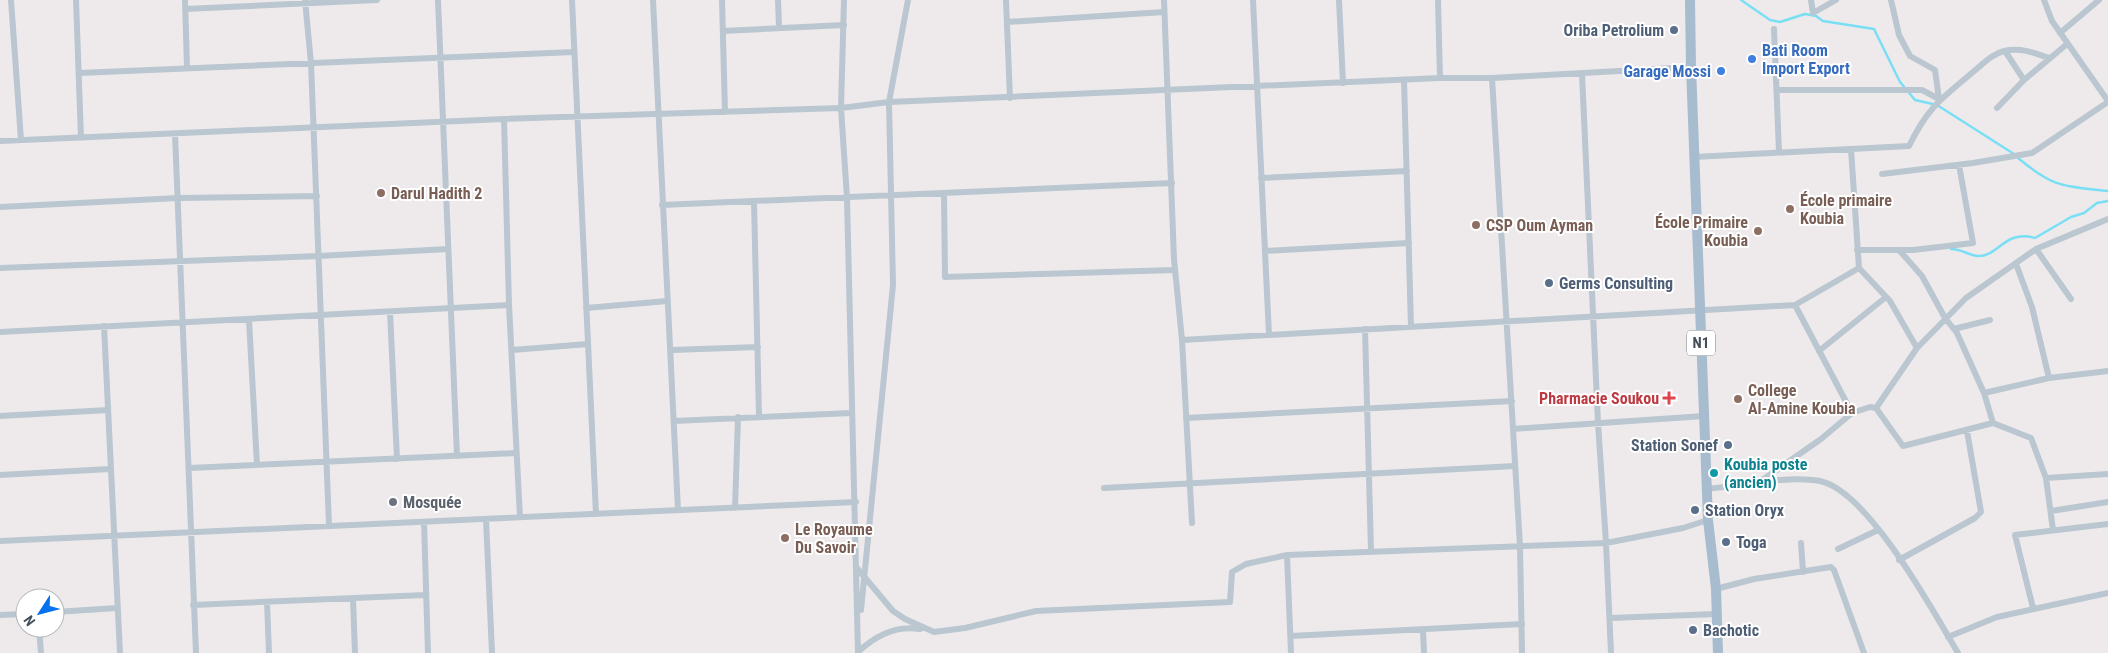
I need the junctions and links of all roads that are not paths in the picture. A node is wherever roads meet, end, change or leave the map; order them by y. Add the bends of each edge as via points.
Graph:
1 (11, 0) edge
2 (76, 0) edge
3 (185, 0) edge
4 (377, 0) edge
5 (438, 0) edge
6 (572, 0) edge
7 (653, 0) edge
8 (722, 0) edge
9 (778, 0) edge
10 (844, 0) edge
11 (908, 0) edge
12 (1006, 0) edge
13 (1164, 0) edge
14 (1252, 0) edge
15 (1339, 0) edge
16 (1438, 0) edge
17 (1690, 0) edge
18 (1811, 0) edge
19 (1836, 0) edge
20 (1891, 0) edge
21 (2044, 0) edge
22 (2099, 0) edge
23 (305, 1) edge
24 (185, 9) junction
25 (1164, 12) junction
26 (1007, 22) junction
27 (844, 25) junction
28 (779, 27) junction
29 (1774, 28) dead end
30 (723, 31) junction
31 (2060, 33) junction
32 (2067, 44) junction
33 (2005, 50) junction
34 (574, 52) junction
35 (440, 57) junction
36 (2049, 58) junction
37 (311, 63) junction
38 (1691, 67) junction
39 (187, 68) junction
40 (79, 73) junction
41 (1582, 74) junction
42 (1440, 78) junction
43 (1492, 78) junction
44 (1404, 80) junction
45 (2024, 80) junction
46 (1343, 82) junction
47 (1257, 86) junction
48 (1169, 90) junction
49 (1776, 90) junction
50 (1010, 98) junction
51 (1939, 99) junction
52 (889, 102) junction
53 (2108, 102) edge
54 (841, 108) junction
55 (1996, 108) dead end
56 (725, 112) junction
57 (658, 113) junction
58 (577, 117) junction
59 (504, 119) junction
60 (442, 122) junction
61 (314, 128) junction
62 (176, 134) junction
63 (81, 138) junction
64 (21, 140) junction
65 (0, 141) edge
66 (1851, 149) junction
67 (1779, 152) junction
68 (1694, 157) junction
69 (1959, 165) junction
70 (1407, 171) junction
71 (1882, 174) dead end
72 (1261, 178) junction
73 (1172, 183) junction
74 (944, 193) junction
75 (317, 196) junction
76 (892, 196) junction
77 (178, 198) junction
78 (847, 198) junction
79 (754, 202) junction
80 (662, 205) junction
81 (0, 207) edge
82 (2108, 219) edge
83 (1409, 243) junction
84 (448, 249) junction
85 (2036, 249) junction
86 (1857, 250) junction
87 (1900, 250) junction
88 (1265, 251) junction
89 (319, 256) junction
90 (181, 261) junction
91 (2016, 264) junction
92 (0, 268) edge
93 (1859, 268) junction
94 (1175, 270) junction
95 (1886, 297) junction
96 (2071, 299) dead end
97 (667, 301) junction
98 (1795, 304) junction
99 (509, 305) junction
100 (450, 308) junction
101 (586, 308) junction
102 (1700, 311) junction
103 (390, 312) junction
104 (322, 316) junction
105 (1593, 317) junction
106 (1945, 318) junction
107 (249, 320) junction
108 (1990, 320) dead end
109 (1507, 322) junction
110 (184, 324) junction
111 (104, 326) junction
112 (1412, 327) junction
113 (1365, 329) junction
114 (1954, 329) junction
115 (0, 332) edge
116 (1269, 335) junction
117 (1182, 340) junction
118 (588, 344) junction
119 (758, 347) junction
120 (1917, 348) junction
121 (512, 350) junction
122 (672, 350) junction
123 (1819, 351) junction
124 (2108, 371) edge
125 (2049, 378) junction
126 (1984, 393) junction
127 (1512, 401) junction
128 (1876, 408) junction
129 (1368, 409) junction
130 (108, 410) junction
131 (852, 413) junction
132 (1852, 413) junction
133 (0, 416) edge
134 (760, 416) junction
135 (1704, 416) junction
136 (738, 417) junction
137 (1186, 418) junction
138 (674, 420) junction
139 (1598, 422) junction
140 (1993, 423) junction
141 (1513, 429) junction
142 (1967, 431) junction
143 (516, 453) junction
144 (457, 456) junction
145 (397, 459) junction
146 (328, 462) junction
147 (257, 465) junction
148 (1515, 466) junction
149 (190, 468) junction
150 (110, 469) junction
151 (1370, 473) junction
152 (2108, 474) edge
153 (0, 475) edge
154 (2046, 478) junction
155 (1190, 483) junction
156 (1758, 484) junction
157 (1104, 488) dead end
158 (1706, 489) junction
159 (856, 502) junction
160 (2108, 502) edge
161 (735, 508) junction
162 (678, 510) junction
163 (2051, 512) junction
164 (596, 514) junction
165 (520, 517) junction
166 (486, 519) junction
167 (1708, 520) junction
168 (424, 522) junction
169 (1192, 523) dead end
170 (2108, 524) edge
171 (329, 526) junction
172 (1878, 530) junction
173 (2053, 530) junction
174 (190, 532) junction
175 (114, 536) junction
176 (0, 541) edge
177 (1606, 543) junction
178 (1801, 543) dead end
179 (1520, 546) junction
180 (1838, 549) dead end
181 (1371, 551) junction
182 (1287, 555) junction
183 (1900, 560) junction
184 (856, 567) junction
185 (1803, 572) junction
186 (864, 578) junction
187 (1716, 589) junction
188 (2108, 593) edge
189 (425, 595) junction
190 (353, 599) junction
191 (267, 602) junction
192 (193, 605) junction
193 (117, 608) junction
194 (2033, 608) junction
195 (65, 611) edge
196 (15, 614) edge
197 (1717, 614) junction
198 (0, 615) edge
199 (1610, 618) junction
200 (1522, 624) junction
201 (926, 630) junction
202 (1423, 630) junction
203 (1291, 636) junction
204 (858, 637) junction
205 (1948, 637) junction
206 (40, 638) edge
207 (858, 652) edge
208 (41, 653) edge
209 (120, 653) edge
210 (196, 653) edge
211 (270, 653) edge
212 (355, 653) edge
213 (428, 653) edge
214 (492, 653) edge
215 (1291, 653) edge
216 (1424, 653) edge
217 (1522, 653) edge
218 (1611, 653) edge
219 (1718, 653) edge
220 (1864, 653) edge
221 (1958, 653) edge

1 - 64 street
2 - 40 street
3 - 24 street
4 - 23 street
5 - 35 street
6 - 34 street
7 - 57 street
8 - 30 street
9 - 28 street
10 - 27 street
11 - 52 street
12 - 26 street
13 - 25 street
14 - 47 street
15 - 46 street
16 - 42 street
17 - 38 main road, N1
18 - 19 street via 1813,13
20 - 51 street via 1899,35 1910,56 1935,70
21 - 31 street
22 - 31 street
23 - 24 street
23 - 37 street
24 - 39 street
25 - 26 street
25 - 48 street
26 - 50 street
27 - 28 street
27 - 54 street
28 - 30 street
29 - 49 street
30 - 56 street
31 - 32 street
32 - 36 street
32 - 53 street
33 - 36 street via 2028,50
33 - 45 street
33 - 51 street
34 - 35 street
34 - 58 street
35 - 37 street
35 - 60 street
36 - 45 street
37 - 39 street
37 - 61 street
38 - 41 street
38 - 68 main road, N1
39 - 40 street
40 - 63 street
41 - 43 street
41 - 105 street
42 - 43 street
42 - 44 street
43 - 109 street
44 - 46 street
44 - 70 street
45 - 55 street
46 - 47 street
47 - 48 street
47 - 72 street
48 - 50 street
48 - 73 street
49 - 51 street via 1905,89 1922,90
49 - 67 street
50 - 52 street
51 - 66 street via 1920,124 1909,146
52 - 54 street
52 - 76 street
53 - 69 street via 2032,153
54 - 56 street
54 - 78 street
56 - 57 street
57 - 58 street
57 - 80 street
58 - 59 street
58 - 101 street
59 - 60 street
59 - 99 street
60 - 61 street
60 - 84 street
61 - 62 street
61 - 75 street
62 - 63 street
62 - 77 street
63 - 64 street
64 - 65 street
66 - 67 street
66 - 86 street
67 - 68 street
68 - 102 main road, N1
69 - 71 street
69 - 87 street via 1973,243
70 - 72 street
70 - 83 street
72 - 88 street
73 - 74 street
73 - 94 street
74 - 76 street
74 - 94 street via 945,278
75 - 77 street
75 - 89 street
76 - 78 street
76 - 186 street via 893,285
77 - 81 street
77 - 90 street
78 - 79 street
78 - 131 street
79 - 80 street
79 - 119 street
80 - 97 street
82 - 85 street
83 - 88 street
83 - 112 street
84 - 89 street
84 - 100 street
85 - 91 street
85 - 96 street
86 - 87 street
86 - 93 street
87 - 106 street via 1922,276
88 - 116 street
89 - 90 street
89 - 104 street
90 - 92 street
90 - 110 street
91 - 106 street via 1966,298
91 - 125 street via 2032,307
93 - 95 street
93 - 98 street
94 - 117 street
95 - 120 street
95 - 123 street
97 - 101 street
97 - 122 street
98 - 102 street
98 - 123 street
99 - 100 street
99 - 121 street
100 - 103 street
100 - 144 street
101 - 118 street
102 - 105 street
102 - 135 main road, N1
103 - 104 street
103 - 145 street
104 - 107 street
104 - 146 street
105 - 109 street
105 - 139 street
106 - 114 street
106 - 120 street
107 - 110 street
107 - 147 street
108 - 114 street
109 - 112 street
109 - 127 street
110 - 111 street
110 - 149 street
111 - 115 street
111 - 130 street
112 - 113 street
113 - 116 street
113 - 129 street
114 - 126 street
116 - 117 street
117 - 137 street
118 - 121 street
118 - 164 street
119 - 122 street
119 - 134 street
120 - 128 street
121 - 143 street
122 - 138 street
123 - 132 street
124 - 125 street
125 - 126 street
126 - 140 street
127 - 129 street
127 - 141 street
128 - 132 street
128 - 142 street via 1903,446
129 - 137 street
129 - 151 street
130 - 133 street
130 - 150 street
131 - 134 street
131 - 159 street
132 - 156 street
134 - 136 street
135 - 139 street
135 - 158 main road, N1
136 - 138 street
136 - 161 street
137 - 155 street
138 - 162 street
139 - 141 street
139 - 177 street
140 - 142 street
140 - 154 street via 2031,438
141 - 148 street
142 - 183 street via 1981,512
143 - 144 street
143 - 165 street
144 - 145 street
145 - 146 street
146 - 147 street
146 - 171 street
147 - 149 street
148 - 151 street
148 - 179 street
149 - 174 street
150 - 153 street
150 - 175 street
151 - 155 street
151 - 181 street
152 - 154 street
154 - 163 street
155 - 157 street
155 - 169 street
156 - 158 street
156 - 172 street via 1795,480 1822,482 1846,496
158 - 167 main road, N1
159 - 161 street
159 - 184 street
160 - 163 street
161 - 162 street
162 - 164 street
163 - 173 street
164 - 165 street
165 - 166 street
166 - 168 street
166 - 214 street
167 - 177 street
167 - 187 main road, N1
168 - 171 street
168 - 189 street
170 - 173 street
171 - 174 street
172 - 180 street
172 - 183 street
173 - 194 street via 2017,533 2014,537
174 - 175 street
174 - 192 street
175 - 176 street
175 - 193 street
177 - 179 street
177 - 199 street
178 - 185 street
179 - 181 street
179 - 200 street
181 - 182 street
182 - 201 street via 1246,564 1232,572 1230,602 1036,610 946,632
182 - 203 street
183 - 205 street
184 - 186 street
184 - 204 street
185 - 187 street via 1754,579
185 - 220 street via 1833,568
186 - 201 street via 892,611
186 - 204 street
187 - 197 main road, N1
188 - 194 street
189 - 190 street
189 - 213 street
190 - 191 street
190 - 212 street
191 - 192 street
191 - 211 street
192 - 210 street
193 - 195 street
193 - 209 street
194 - 205 street via 1997,617
196 - 198 street
197 - 199 street
197 - 219 main road, N1
199 - 218 street
200 - 202 street
200 - 217 street
201 - 207 street via 900,629 885,633
202 - 203 street
202 - 216 street
203 - 215 street
204 - 207 street
205 - 221 street
206 - 208 street

